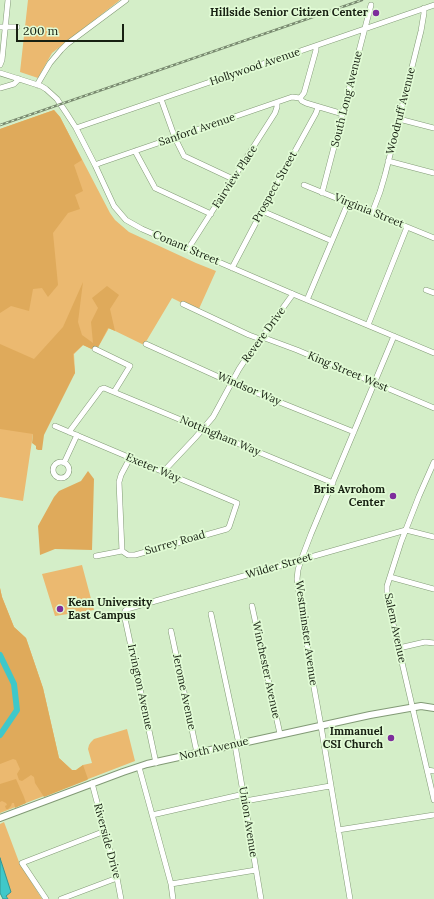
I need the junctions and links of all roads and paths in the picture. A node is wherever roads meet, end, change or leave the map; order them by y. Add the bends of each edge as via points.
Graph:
1 (8, 0) edge
2 (126, 0) edge
3 (371, 5) dead end
4 (434, 5) edge
5 (424, 8) junction
6 (3, 27) edge
7 (17, 27) dead end
8 (365, 29) junction
9 (316, 46) junction
10 (0, 65) edge
11 (0, 73) edge
12 (19, 79) junction
13 (37, 85) junction
14 (0, 88) edge
15 (300, 98) junction
16 (161, 99) junction
17 (277, 102) junction
18 (318, 107) junction
19 (343, 114) junction
20 (399, 119) junction
21 (76, 128) junction
22 (434, 128) edge
23 (174, 138) junction
24 (135, 151) junction
25 (388, 161) junction
26 (95, 165) junction
27 (434, 173) edge
28 (233, 179) junction
29 (304, 185) dead end
30 (322, 193) junction
31 (348, 203) junction
32 (262, 211) junction
33 (372, 213) junction
34 (211, 214) junction
35 (406, 227) junction
36 (434, 238) edge
37 (332, 241) junction
38 (188, 249) junction
39 (232, 268) junction
40 (426, 290) dead end
41 (434, 293) edge
42 (294, 294) junction
43 (307, 300) junction
44 (182, 304) dead end
45 (368, 325) junction
46 (394, 336) junction
47 (261, 338) junction
48 (146, 344) dead end
49 (96, 349) dead end
50 (434, 353) edge
51 (232, 382) junction
52 (374, 383) junction
53 (114, 392) junction
54 (434, 408) edge
55 (54, 426) dead end
56 (203, 429) junction
57 (70, 432) junction
58 (354, 432) junction
59 (77, 435) junction
60 (130, 458) junction
61 (434, 462) edge
62 (64, 463) dead end
63 (163, 472) junction
64 (332, 483) junction
65 (237, 503) joint
66 (406, 530) junction
67 (434, 537) edge
68 (122, 551) junction
69 (96, 556) dead end
70 (301, 560) junction
71 (390, 577) junction
72 (434, 589) edge
73 (252, 606) dead end
74 (125, 611) joint
75 (211, 614) dead end
76 (171, 631) dead end
77 (434, 643) edge
78 (399, 648) junction
79 (412, 708) junction
80 (434, 708) edge
81 (321, 726) junction
82 (280, 734) junction
83 (237, 744) junction
84 (197, 753) junction
85 (156, 763) junction
86 (139, 767) junction
87 (427, 770) junction
88 (434, 771) edge
89 (92, 783) junction
90 (330, 786) junction
91 (244, 794) junction
92 (434, 800) edge
93 (245, 801) junction
94 (152, 814) junction
95 (434, 815) edge
96 (0, 818) edge
97 (338, 830) junction
98 (105, 831) junction
99 (256, 870) junction
100 (118, 878) junction
101 (171, 884) junction
102 (46, 899) edge
103 (61, 899) edge
104 (121, 899) edge
105 (173, 899) edge
106 (261, 899) edge
107 (350, 899) edge

1 - 6 street
2 - 13 street via 67,44 50,63
3 - 8 street, South Long Avenue
4 - 5 street, Hollywood Avenue
5 - 8 street, Hollywood Avenue
5 - 20 street, Woodruff Avenue via 421,31
6 - 7 street
6 - 10 street
8 - 9 street, Hollywood Avenue
8 - 19 street, South Long Avenue
9 - 15 street via 304,93
9 - 16 street, Hollywood Avenue
11 - 12 street, Conant Street
12 - 13 street, Conant Street
12 - 14 street via 14,84
13 - 21 street, Conant Street via 57,99
15 - 17 street, Sanford Avenue via 292,97
15 - 18 street
16 - 21 street, Hollywood Avenue
16 - 23 street
17 - 23 street, Sanford Avenue
17 - 28 street, Fairview Place via 275,113
18 - 19 street
18 - 32 street, Prospect Street
19 - 30 street, South Long Avenue
20 - 22 street
20 - 25 street, Woodruff Avenue
21 - 26 street, Conant Street
23 - 24 street, Sanford Avenue
23 - 28 street via 184,156
24 - 26 street, Sanford Avenue
24 - 34 street via 155,188
25 - 27 street
25 - 33 street, Woodruff Avenue
26 - 38 street, Conant Street via 114,206 126,220
28 - 34 street, Fairview Place
29 - 30 street, Virginia Street
30 - 31 street, Virginia Street
31 - 33 street, Virginia Street
31 - 37 street
32 - 37 street
32 - 39 street, Prospect Street
33 - 35 street, Virginia Street
34 - 38 street, Fairview Place
35 - 36 street, Virginia Street
35 - 45 street
37 - 43 street
38 - 39 street, Conant Street
39 - 42 street, Conant Street
40 - 41 street
42 - 43 street, Conant Street
42 - 47 street, Revere Drive
43 - 45 street, Conant Street
44 - 47 street, King Street West
45 - 46 street, Conant Street
46 - 50 street, Conant Street
46 - 52 street, Westminster Avenue
47 - 51 street, Revere Drive
47 - 52 street, King Street West via 297,350
48 - 51 street, Windsor Way
49 - 53 street via 130,366
51 - 56 street, Revere Drive via 220,406
51 - 58 street, Windsor Way
52 - 54 street, King Street West
52 - 58 street, Westminster Avenue
53 - 56 street, Nottingham Way
53 - 57 street, Nottingham Way via 101,389
55 - 57 street, Exeter Way
56 - 63 street, Revere Drive
56 - 64 street, Nottingham Way
57 - 59 street, Exeter Way
58 - 64 street, Westminster Avenue
59 - 60 street, Exeter Way
59 - 62 street
60 - 63 street, Exeter Way
60 - 68 street via 119,482
61 - 66 street, Salem Avenue
63 - 65 street, Exeter Way
64 - 70 street, Westminster Avenue
65 - 68 street, Surrey Road via 227,529 135,555 128,555
66 - 67 street, Wilder Street
66 - 70 street, Wilder Street
66 - 71 street, Salem Avenue
68 - 69 street, Surrey Road
70 - 74 street, Wilder Street
70 - 81 street, Westminster Avenue via 297,580
71 - 72 street
71 - 78 street, Salem Avenue via 387,598
73 - 82 street, Winchester Avenue
74 - 85 street, Irvington Avenue
75 - 83 street, Union Avenue
76 - 84 street, Jerome Avenue
77 - 78 street via 425,642
78 - 79 street, Salem Avenue
79 - 80 main road, North Avenue
79 - 81 main road, North Avenue
79 - 87 street, Salem Avenue
81 - 82 main road, North Avenue
81 - 90 street, Westminster Avenue
82 - 83 main road, North Avenue
83 - 84 main road, North Avenue
83 - 91 street, Union Avenue
84 - 85 main road, North Avenue
85 - 86 main road, North Avenue
86 - 89 main road, North Avenue
86 - 94 street
87 - 88 street
87 - 92 street, Salem Avenue
89 - 96 main road, North Avenue
89 - 98 street, Riverside Drive
90 - 93 street
90 - 97 street, Westminster Avenue
91 - 93 street, Union Avenue
91 - 94 street
93 - 99 street, Union Avenue
94 - 101 street
95 - 97 street
97 - 107 street, Westminster Avenue
98 - 100 street, Riverside Drive
98 - 102 street via 22,863
99 - 101 street
99 - 106 street, Union Avenue
100 - 103 street
100 - 104 street, Riverside Drive
101 - 105 street

